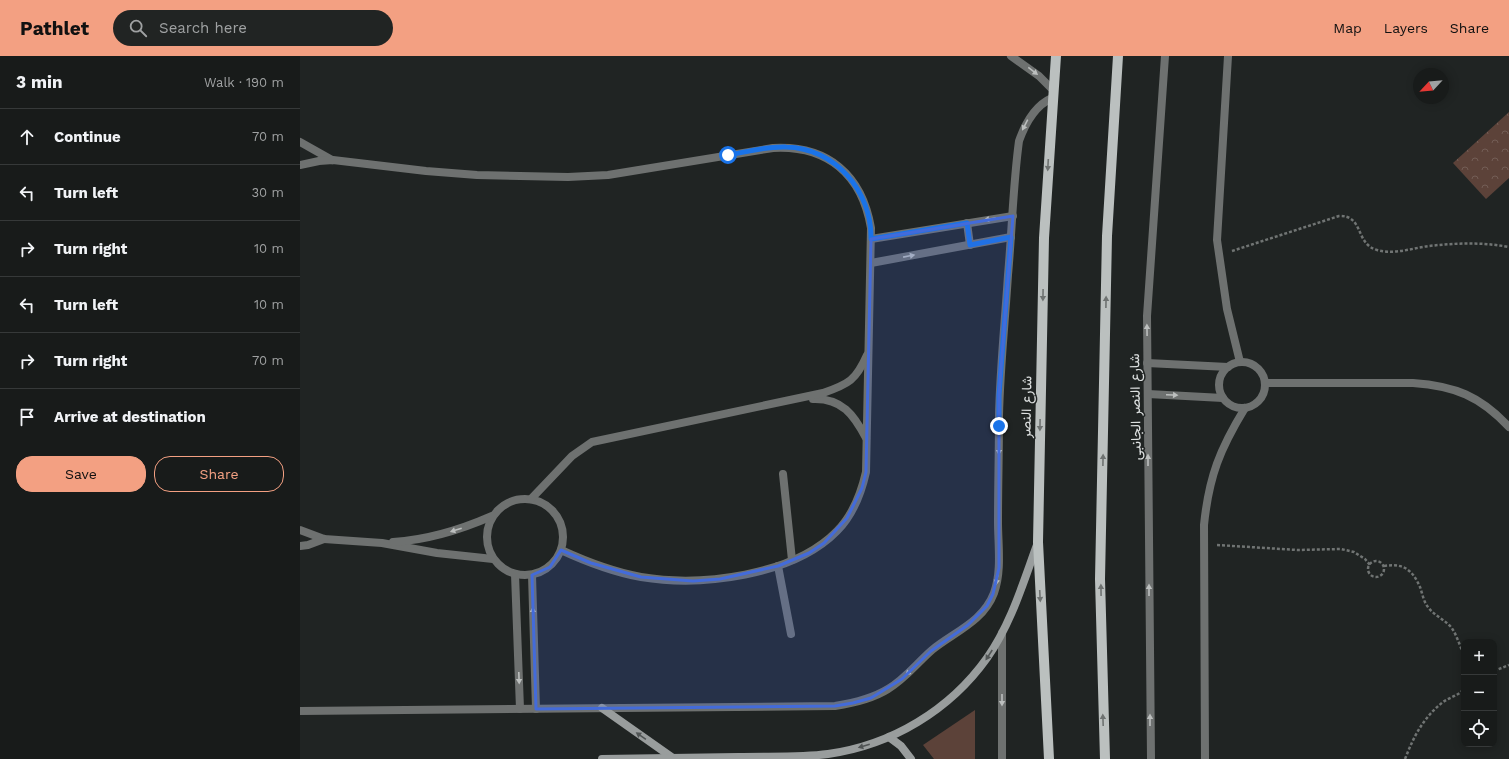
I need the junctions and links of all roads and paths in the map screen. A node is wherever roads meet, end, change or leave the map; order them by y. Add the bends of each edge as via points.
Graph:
1 (1011, 56) edge
2 (1056, 56) edge
3 (1118, 56) edge
4 (1165, 56) edge
5 (1228, 56) edge
6 (1052, 94) junction
7 (300, 142) edge
8 (333, 160) junction
9 (300, 166) edge
10 (1013, 216) junction
11 (967, 223) junction
12 (1011, 237) junction
13 (871, 239) junction
14 (970, 245) junction
15 (1509, 247) edge
16 (1219, 255) junction
17 (871, 263) junction
18 (869, 350) junction
19 (1240, 362) junction
20 (1148, 363) junction
21 (1228, 367) junction
22 (1265, 383) junction
23 (1148, 394) junction
24 (1223, 398) junction
25 (797, 400) junction
26 (1245, 408) junction
27 (1509, 427) edge
28 (866, 439) junction
29 (783, 474) dead end
30 (531, 499) junction
31 (492, 516) junction
32 (300, 530) edge
33 (324, 539) junction
34 (1038, 542) junction
35 (382, 543) junction
36 (1204, 544) junction
37 (300, 546) edge
38 (561, 550) junction
39 (493, 558) junction
40 (792, 560) junction
41 (1370, 565) junction
42 (778, 566) junction
43 (1384, 566) junction
44 (515, 574) junction
45 (532, 575) junction
46 (1002, 633) junction
47 (791, 634) dead end
48 (1461, 647) edge
49 (1509, 665) edge
50 (1497, 670) edge
51 (1461, 691) edge
52 (602, 708) junction
53 (520, 709) junction
54 (536, 709) junction
55 (300, 711) edge
56 (889, 737) junction
57 (673, 758) edge
58 (602, 759) edge
59 (911, 759) edge
60 (1002, 759) edge
61 (1049, 759) edge
62 (1105, 759) edge
63 (1151, 759) edge
64 (1205, 759) edge
65 (1405, 759) edge

1 -> 6 street via 1039,76
2 - 6 main road, شارع النصر
62 -> 3 main road via 1100,579 1107,236
20 -> 4 street, شارع النصر الجانبى via 1147,316
5 - 16 street via 1217,240
6 -> 10 street via 1029,118 1019,141
6 -> 34 main road, شارع النصر via 1044,238
7 - 8 street
8 - 9 street
8 - 13 street via 477,175 568,177 608,175 773,148 800,148 836,165 857,186 869,213
10 -> 11 street
10 - 12 street
11 - 13 street
11 - 14 street
12 - 14 street
12 -> 52 street via 999,395 999,568 993,594 978,617 931,651 887,690 853,703 835,706
13 - 17 street
17 -> 14 street
15 - 16 path via 1461,243 1385,252 1368,245 1354,220 1339,216
16 - 19 street via 1226,303
17 - 18 street
18 - 25 street via 860,371 844,386
18 - 28 street
19 - 21 street
19 - 22 street via 1246,362 1256,368
20 - 21 street
20 - 23 street, شارع النصر الجانبى
21 - 24 street via 1222,373 1219,382
22 - 26 street via 1258,402
22 - 27 street via 1436,384 1457,390 1477,400 1496,413
23 -> 24 street
63 -> 23 street, شارع النصر الجانبى
24 - 26 street via 1237,408
25 - 28 street via 822,399 841,405 856,420
25 - 30 street via 592,442 572,456
26 - 36 street via 1220,452 1212,476 1204,525
28 - 40 street via 866,472 856,504 848,518 824,543
29 - 40 street
30 - 31 street via 509,502
30 - 38 street via 542,502 558,518 563,534
31 -> 35 street via 433,537
31 - 39 street via 486,537
32 - 33 street
33 - 35 street
33 - 37 street
34 - 46 main road
34 -> 61 main road, شارع النصر
35 - 39 street via 437,553
36 - 41 path via 1297,550 1341,549 1354,552
36 - 64 street
38 - 42 street via 616,572 667,580 720,579
38 - 45 street via 550,567
39 - 44 street via 500,567
40 - 42 street
41 - 43 path via 1377,561
41 - 43 path via 1369,573 1376,577 1383,574
42 - 47 street
43 - 48 path via 1399,565 1413,573 1426,604 1435,616 1450,626
44 - 45 street
44 -> 53 street
54 -> 45 street
46 -> 56 main road via 988,657 960,690 927,717
46 -> 60 street
49 - 50 path
51 - 65 path via 1447,699 1427,717 1413,739
52 - 54 street
57 -> 52 main road
53 - 54 street
53 - 55 street
56 -> 57 main road via 828,754
56 - 59 main road via 901,746
57 - 58 main road

